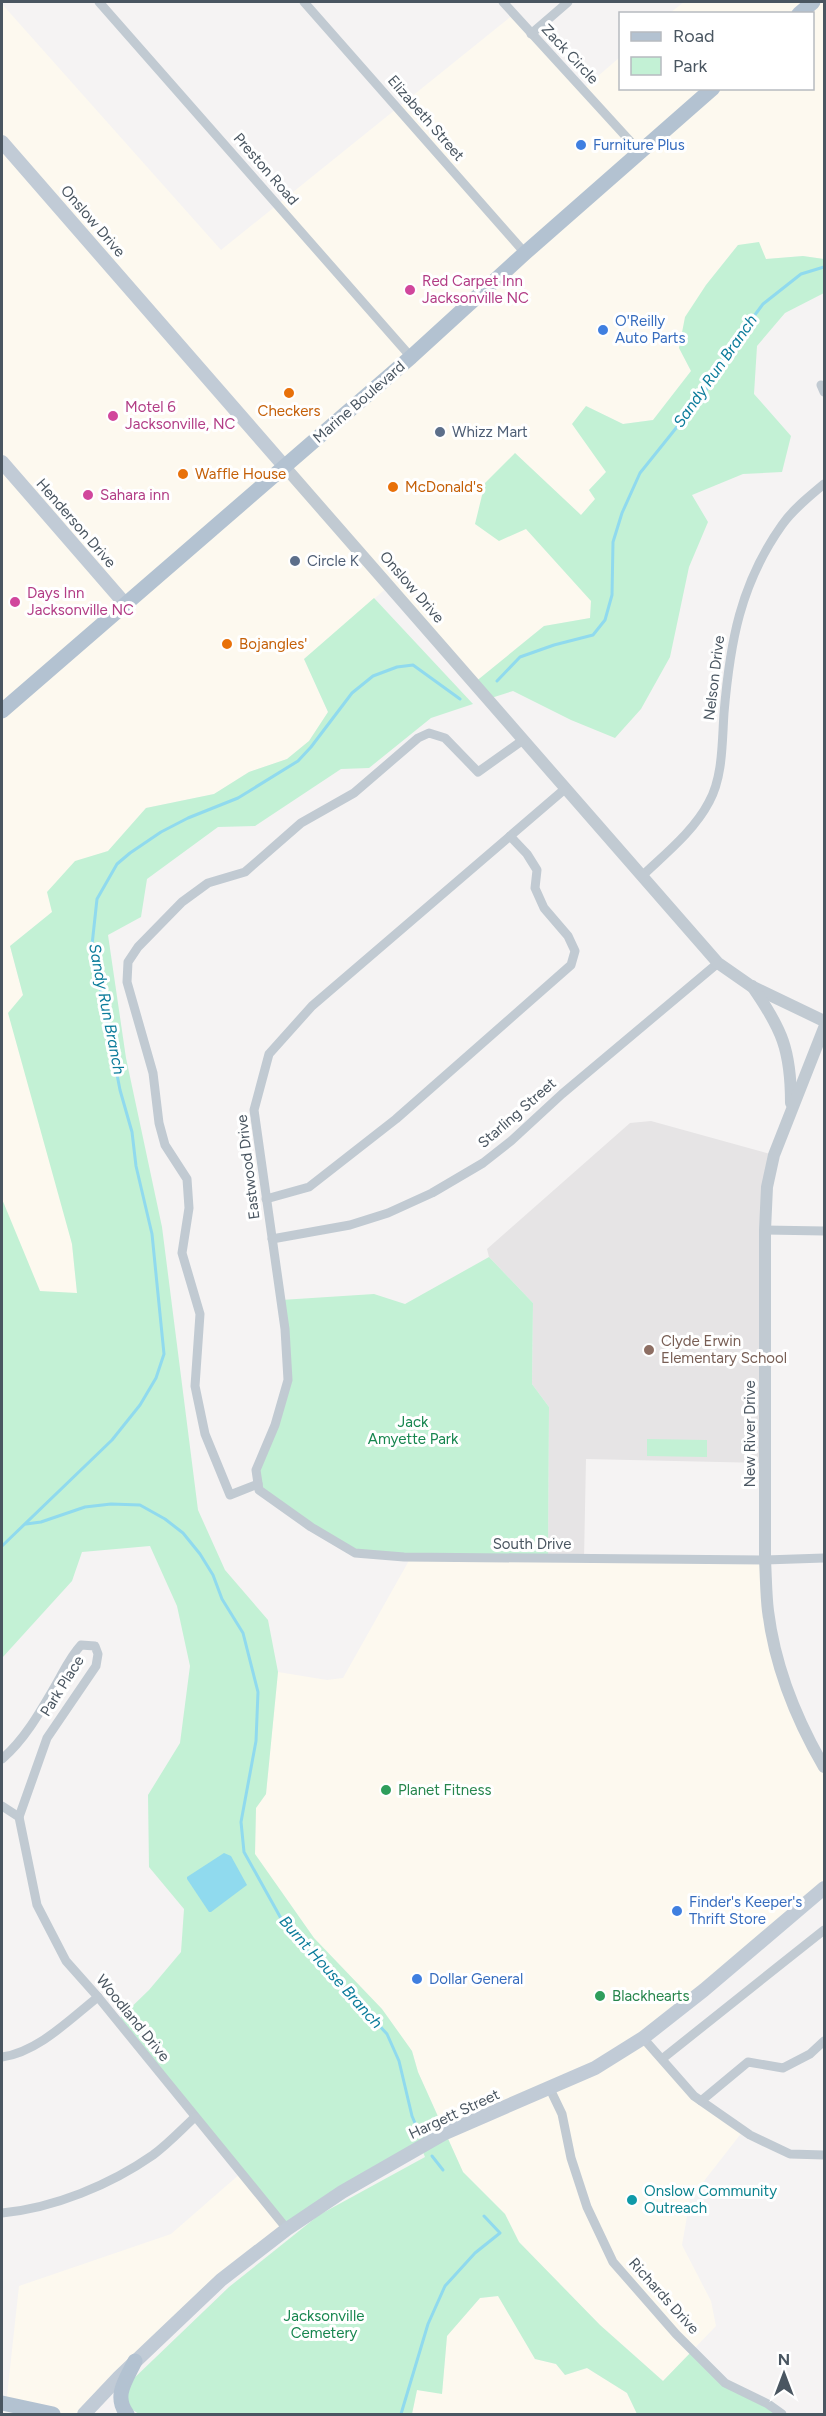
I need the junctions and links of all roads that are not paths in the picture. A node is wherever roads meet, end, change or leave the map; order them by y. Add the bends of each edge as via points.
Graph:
1 (100, 2) edge
2 (304, 2) edge
3 (503, 2) edge
4 (568, 2) edge
5 (813, 2) edge
6 (801, 12) edge
7 (531, 34) junction
8 (711, 90) edge
9 (2, 142) edge
10 (640, 152) junction
11 (525, 253) junction
12 (411, 357) junction
13 (2, 462) edge
14 (285, 467) junction
15 (825, 484) edge
16 (126, 605) junction
17 (2, 711) edge
18 (523, 740) junction
19 (566, 788) junction
20 (510, 836) junction
21 (642, 876) junction
22 (718, 963) junction
23 (751, 986) junction
24 (825, 1021) edge
25 (825, 1028) edge
26 (791, 1110) junction
27 (266, 1199) junction
28 (765, 1230) junction
29 (825, 1231) edge
30 (272, 1239) junction
31 (258, 1487) junction
32 (825, 1558) edge
33 (765, 1560) junction
34 (2, 1759) edge
35 (825, 1767) edge
36 (2, 1806) edge
37 (19, 1817) junction
38 (825, 1888) edge
39 (825, 1930) edge
40 (98, 1997) junction
41 (643, 2037) junction
42 (825, 2041) edge
43 (2, 2057) edge
44 (662, 2059) junction
45 (550, 2089) junction
46 (701, 2101) junction
47 (195, 2117) junction
48 (825, 2155) edge
49 (2, 2212) edge
50 (287, 2229) junction
51 (135, 2361) junction
52 (3, 2404) edge
53 (53, 2415) edge
54 (84, 2415) edge
55 (127, 2415) edge
56 (782, 2415) edge

1 - 12 street, Preston Road
2 - 11 street, Elizabeth Street
3 - 7 street, Zack Circle
4 - 7 street
5 - 6 main road
7 - 10 street, Zack Circle
8 - 10 main road, Marine Boulevard
9 - 14 main road, Onslow Drive
10 - 11 main road, Marine Boulevard
11 - 12 main road, Marine Boulevard
12 - 14 main road, Marine Boulevard
13 - 16 main road, Henderson Drive
14 - 16 main road, Marine Boulevard
14 - 18 street, Onslow Drive
15 - 21 street, Nelson Drive via 783,523 760,559 744,597 737,618 719,768 710,801 697,820
16 - 17 main road, Marine Boulevard
18 - 19 street, Onslow Drive
18 - 31 street via 478,772 445,738 429,733 418,738 354,793 301,823 245,872 208,883 182,902 128,962 127,982 153,1073 165,1145 188,1179 189,1208 182,1253 200,1314 195,1386 205,1434 230,1495
19 - 20 street, Eastwood Drive
19 - 21 street, Onslow Drive
20 - 27 street, Eastwood Drive via 317,1002 269,1054 254,1110
20 - 27 street via 537,870 535,888 544,908 568,936 575,951 571,965 396,1119 309,1187
21 - 22 street, Onslow Drive
22 - 23 street, Onslow Drive
22 - 30 street, Starling Street via 483,1163 388,1213 350,1225
23 - 24 street, Onslow Drive
23 - 26 street via 785,1041 791,1073
25 - 26 street, New River Drive
26 - 28 street, New River Drive via 767,1187
27 - 30 street, Eastwood Drive
28 - 29 street
28 - 33 street, New River Drive
30 - 31 street, Eastwood Drive via 288,1380 256,1470
31 - 33 street, South Drive via 311,1527 355,1553 404,1557
32 - 33 street, South Drive
33 - 35 street, New River Drive via 768,1612 780,1667 796,1715
34 - 37 street, Park Place via 18,1745 72,1655 81,1645 95,1646 96,1666 47,1738
36 - 37 street
37 - 40 street, Woodland Drive via 37,1905 66,1961
38 - 41 main road, Hargett Street
39 - 44 street
40 - 43 street via 41,2042
40 - 47 street, Woodland Drive
41 - 44 street
41 - 45 main road, Hargett Street via 595,2068
42 - 46 street via 783,2068 748,2062
44 - 46 street
45 - 50 main road, Hargett Street via 445,2133 342,2192
45 - 56 street, Richards Drive via 562,2114 587,2207 614,2262 725,2383
46 - 48 street via 750,2135 790,2154
47 - 49 street via 154,2155 99,2187 24,2211
47 - 50 street, Woodland Drive
50 - 51 main road, Hargett Street via 221,2280
51 - 54 main road, Hargett Street
51 - 55 main road via 120,2391 119,2400
52 - 53 main road

